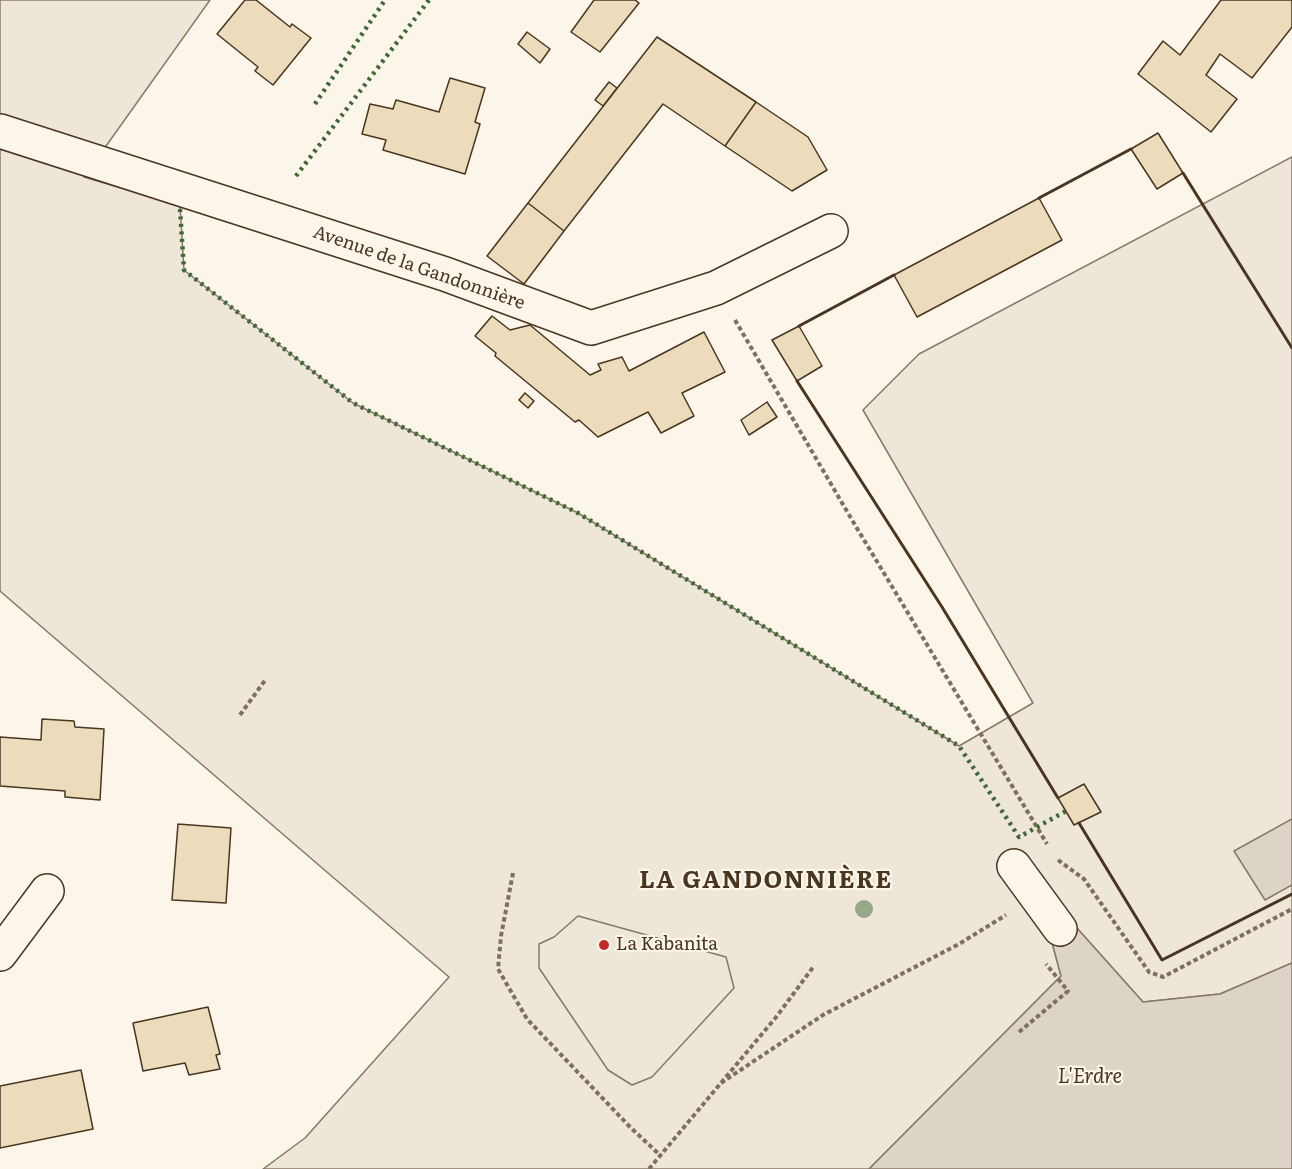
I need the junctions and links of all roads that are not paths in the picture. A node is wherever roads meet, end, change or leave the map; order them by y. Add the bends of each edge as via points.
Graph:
1 (0, 131) edge
2 (831, 231) dead end
3 (1014, 866) road end
4 (47, 891) dead end
5 (1060, 928) dead end
6 (0, 954) edge

1 - 2 street, Avenue de la Gandonnière via 445,274 591,328 716,288
3 - 5 street
4 - 6 street

